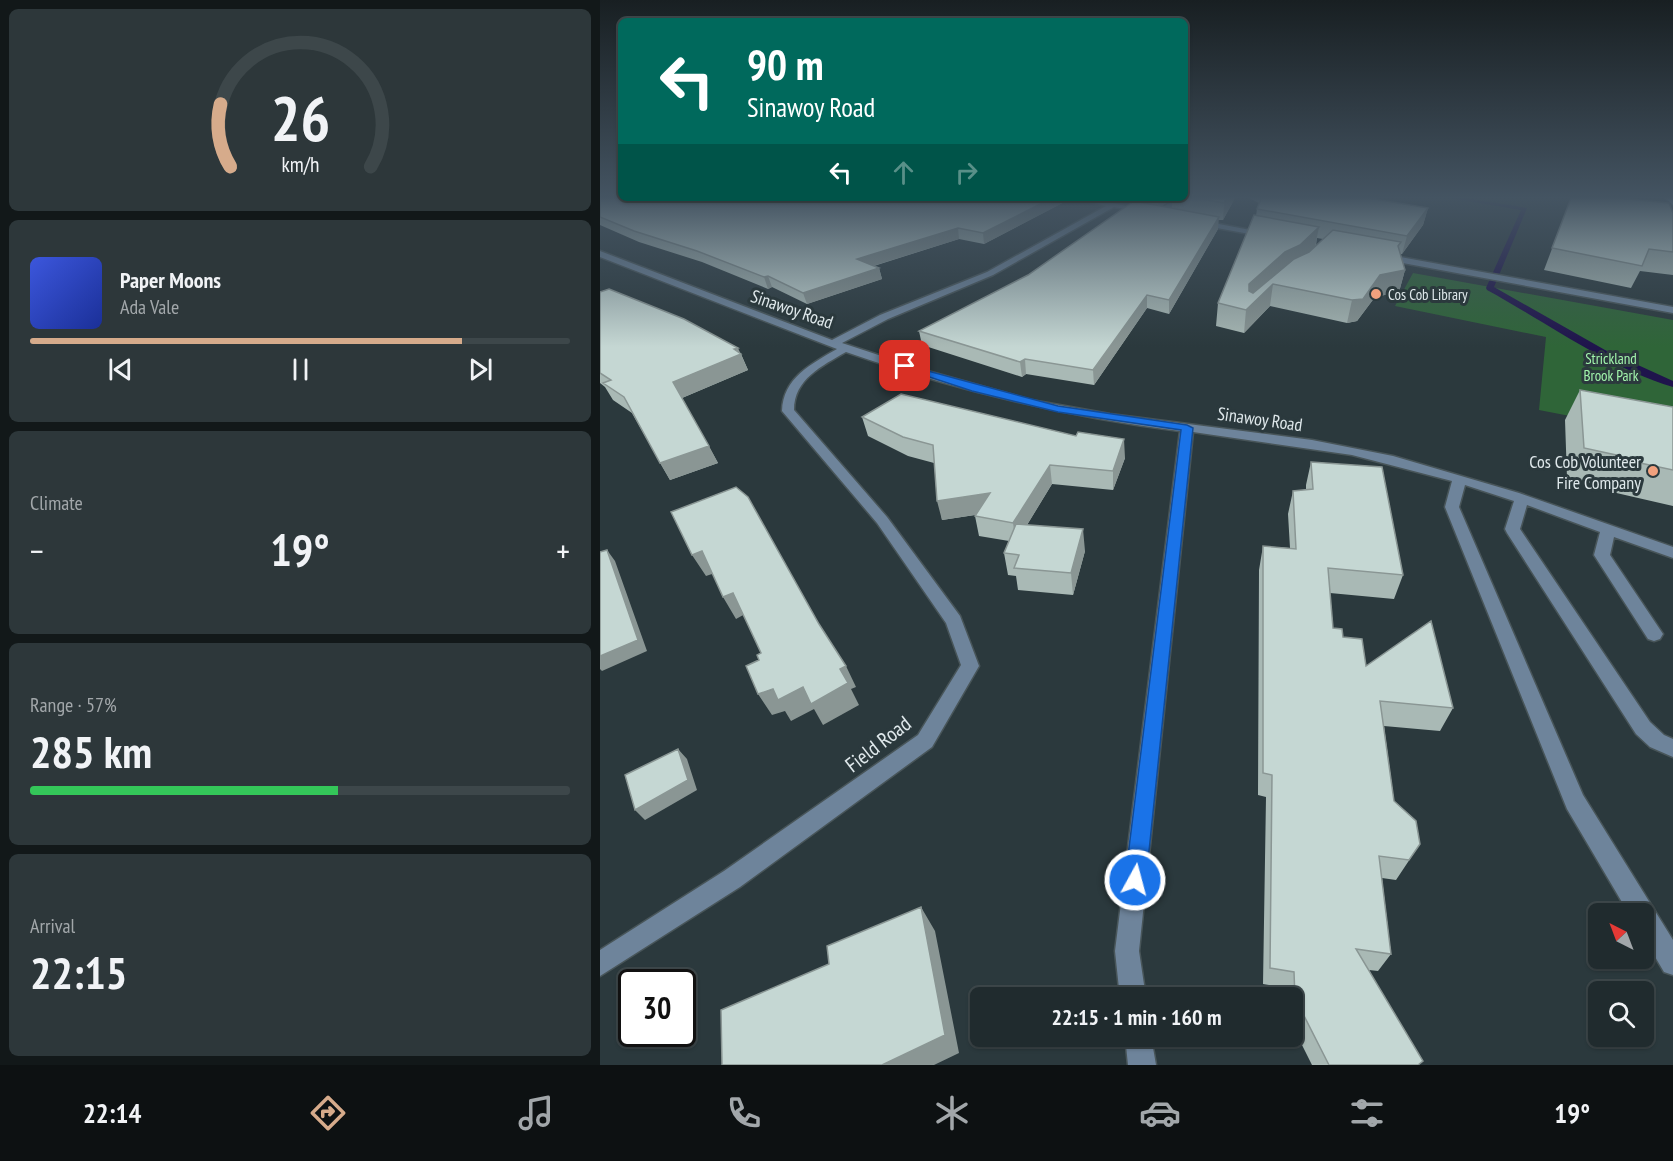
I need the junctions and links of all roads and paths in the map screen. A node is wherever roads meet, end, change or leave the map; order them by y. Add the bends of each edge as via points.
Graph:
1 (1037, 248) edge
2 (600, 254) edge
3 (1369, 254) edge
4 (1673, 310) edge
5 (840, 345) junction
6 (1187, 428) junction
7 (1459, 479) junction
8 (1522, 499) junction
9 (1608, 530) junction
10 (1673, 553) edge
11 (1654, 634) dead end
12 (1673, 748) edge
13 (1636, 903) edge
14 (1654, 932) edge
15 (1673, 963) edge
16 (600, 964) edge
17 (1132, 987) edge
18 (1140, 1047) edge
19 (1142, 1065) edge

1 - 5 street via 933,300 857,328
2 - 5 street, Sinawoy Road
3 - 4 street
5 - 6 street, Sinawoy Road via 1027,402
5 - 16 street, Field Road via 790,389 786,399 788,411 882,520 954,621 970,666 925,741 732,879
6 - 7 street, Sinawoy Road via 1349,450
6 - 17 street via 1127,951
7 - 8 street, Sinawoy Road
7 - 13 street via 1452,507 1575,802
8 - 9 street, Sinawoy Road
8 - 12 street via 1512,529 1643,728 1657,741
9 - 10 street, Sinawoy Road
9 - 11 street via 1602,555
14 - 15 street
18 - 19 street

